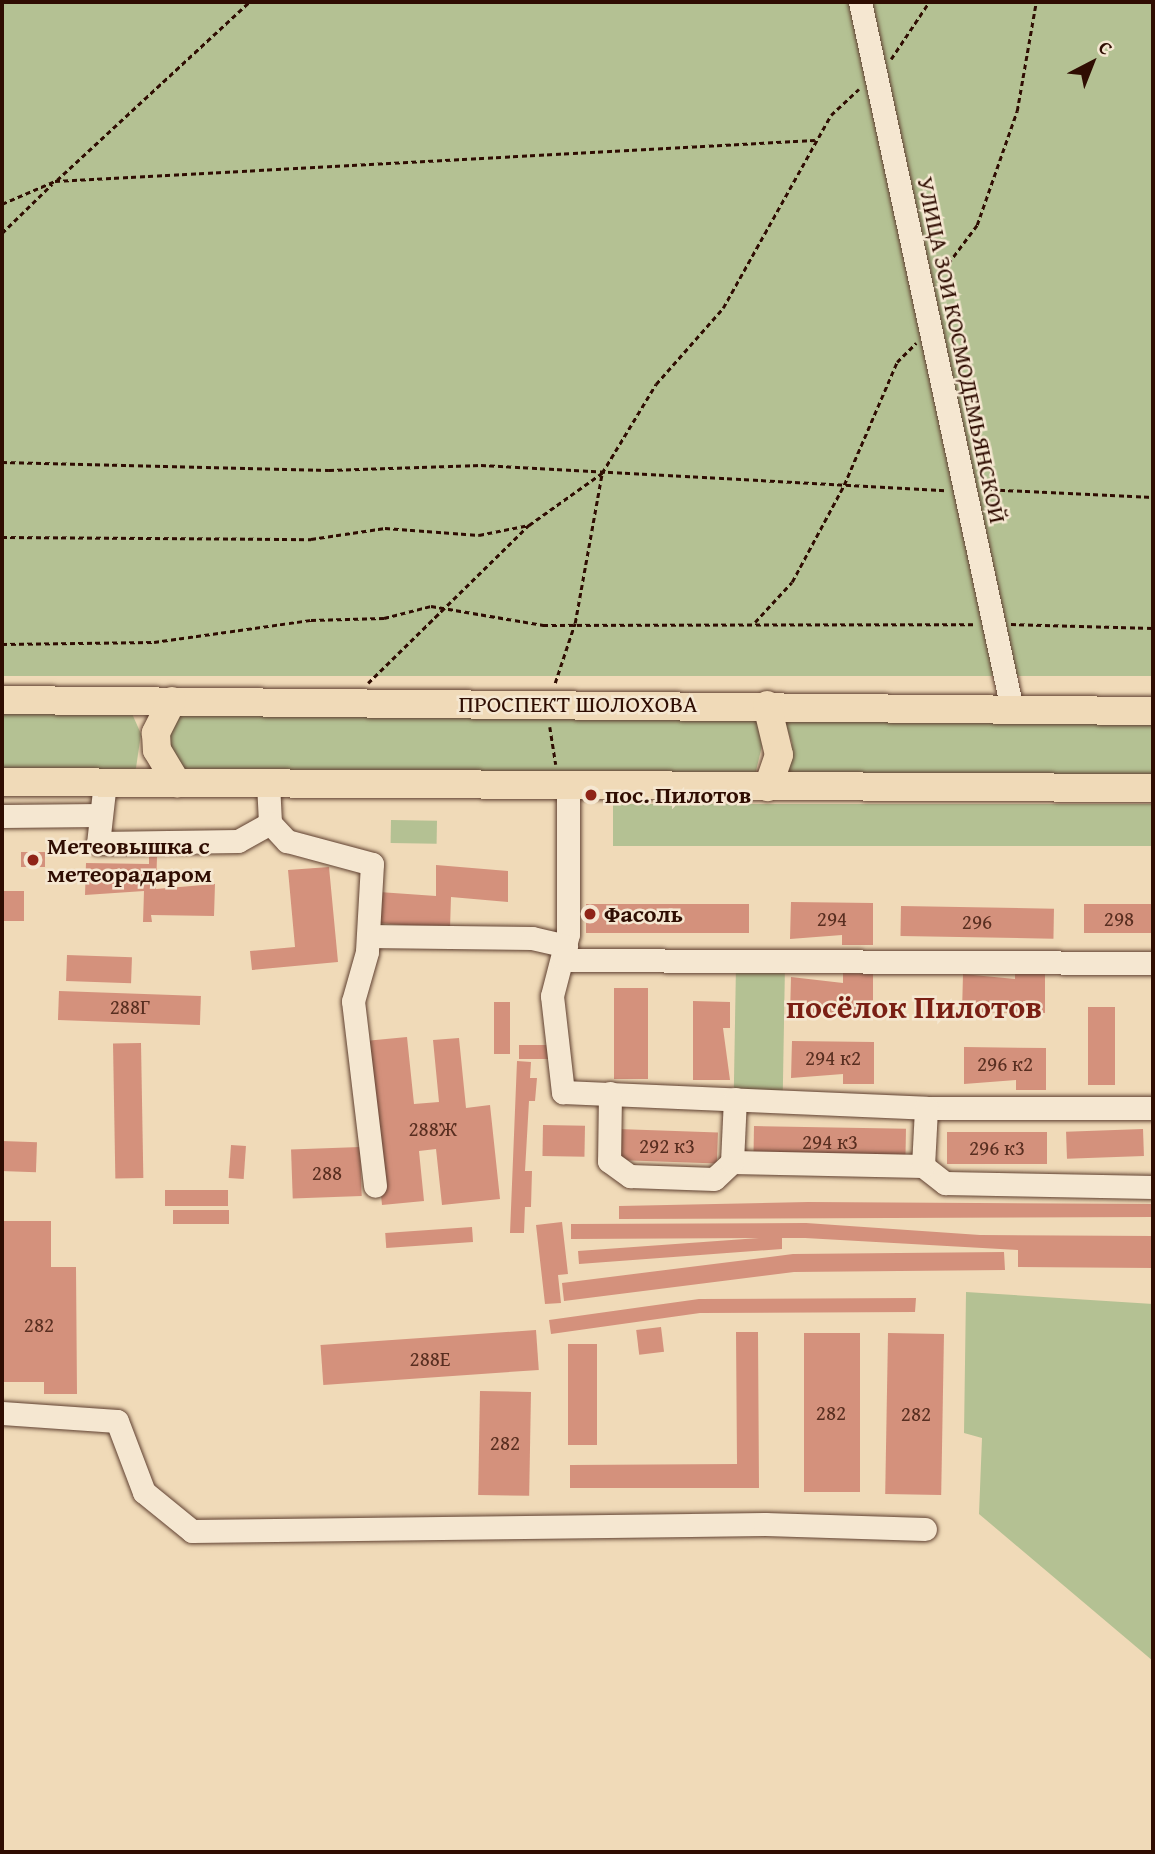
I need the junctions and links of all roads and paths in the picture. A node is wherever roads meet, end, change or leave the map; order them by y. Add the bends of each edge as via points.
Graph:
1 (249, 2) edge
2 (860, 2) edge
3 (929, 2) edge
4 (1036, 2) edge
5 (877, 80) junction
6 (815, 140) junction
7 (55, 181) junction
8 (2, 204) edge
9 (2, 233) edge
10 (922, 291) junction
11 (930, 328) junction
12 (2, 462) edge
13 (602, 473) junction
14 (844, 485) junction
15 (965, 491) junction
16 (1153, 497) edge
17 (529, 525) junction
18 (2, 537) edge
19 (443, 610) junction
20 (575, 623) junction
21 (753, 623) junction
22 (994, 624) junction
23 (1153, 628) edge
24 (2, 644) edge
25 (2, 700) edge
26 (133, 701) junction
27 (172, 701) junction
28 (348, 702) junction
29 (547, 704) junction
30 (767, 705) junction
31 (1012, 709) junction
32 (1153, 710) edge
33 (2, 782) edge
34 (105, 782) junction
35 (133, 782) junction
36 (177, 783) junction
37 (268, 783) junction
38 (564, 785) junction
39 (768, 787) junction
40 (1153, 788) edge
41 (100, 815) junction
42 (2, 816) edge
43 (270, 823) junction
44 (368, 936) junction
45 (565, 953) junction
46 (1153, 962) edge
47 (610, 1093) junction
48 (735, 1099) junction
49 (926, 1108) junction
50 (1153, 1108) edge
51 (732, 1162) junction
52 (923, 1166) junction
53 (375, 1186) dead end
54 (1153, 1187) edge
55 (2, 1413) edge
56 (925, 1529) dead end

1 - 7 path
2 - 5 street, УЛИЦА ЗОИ КОСМОДЕМЬЯНСКОЙ
3 - 5 path
4 - 10 path via 1017,111 978,225 948,269
5 - 6 path via 845,99
5 - 10 street, УЛИЦА ЗОИ КОСМОДЕМЬЯНСКОЙ
6 - 7 path
6 - 13 path via 723,308 656,384
7 - 8 path
7 - 9 path
10 - 11 street, УЛИЦА ЗОИ КОСМОДЕМЬЯНСКОЙ
11 - 14 path via 897,362
11 - 15 street, УЛИЦА ЗОИ КОСМОДЕМЬЯНСКОЙ
12 - 13 path via 329,470 481,465
13 - 14 path
13 - 17 path
13 - 20 path
14 - 15 path
14 - 21 path via 792,582
15 - 16 path via 1009,486
15 - 22 street, УЛИЦА ЗОИ КОСМОДЕМЬЯНСКОЙ
17 - 18 path via 479,535 385,528 311,538
17 - 19 path
19 - 20 path via 542,625
19 - 24 path via 431,606 384,618 311,620 154,642 49,638
19 - 28 path
20 - 21 path
20 - 29 path
21 - 22 path
22 - 23 path
22 - 31 street, УЛИЦА ЗОИ КОСМОДЕМЬЯНСКОЙ
25 - 26 main road, ПРОСПЕКТ ШОЛОХОВА
26 - 27 main road, ПРОСПЕКТ ШОЛОХОВА
26 - 35 main road via 148,742
27 - 28 main road, ПРОСПЕКТ ШОЛОХОВА
27 - 36 main road via 156,733 157,750
28 - 29 main road, ПРОСПЕКТ ШОЛОХОВА
29 - 30 main road, ПРОСПЕКТ ШОЛОХОВА
29 - 38 path
30 - 31 main road, ПРОСПЕКТ ШОЛОХОВА
30 - 39 main road via 779,755
31 - 32 main road, ПРОСПЕКТ ШОЛОХОВА
33 - 34 main road
34 - 35 main road
34 - 41 street
35 - 36 main road
36 - 37 main road
37 - 38 main road
37 - 43 street
38 - 39 main road
38 - 45 street
39 - 40 main road
41 - 42 street
41 - 43 street via 98,844 238,841
43 - 44 street via 287,841 372,864
44 - 45 street via 532,938
44 - 53 street via 353,1001
45 - 46 street
45 - 47 street via 552,996 562,1092
47 - 48 street
47 - 51 street via 609,1161 629,1176 714,1179
48 - 49 street
48 - 51 street
49 - 50 street
49 - 52 street
51 - 52 street
52 - 54 street via 945,1183
55 - 56 street via 117,1421 145,1492 192,1531 765,1524

